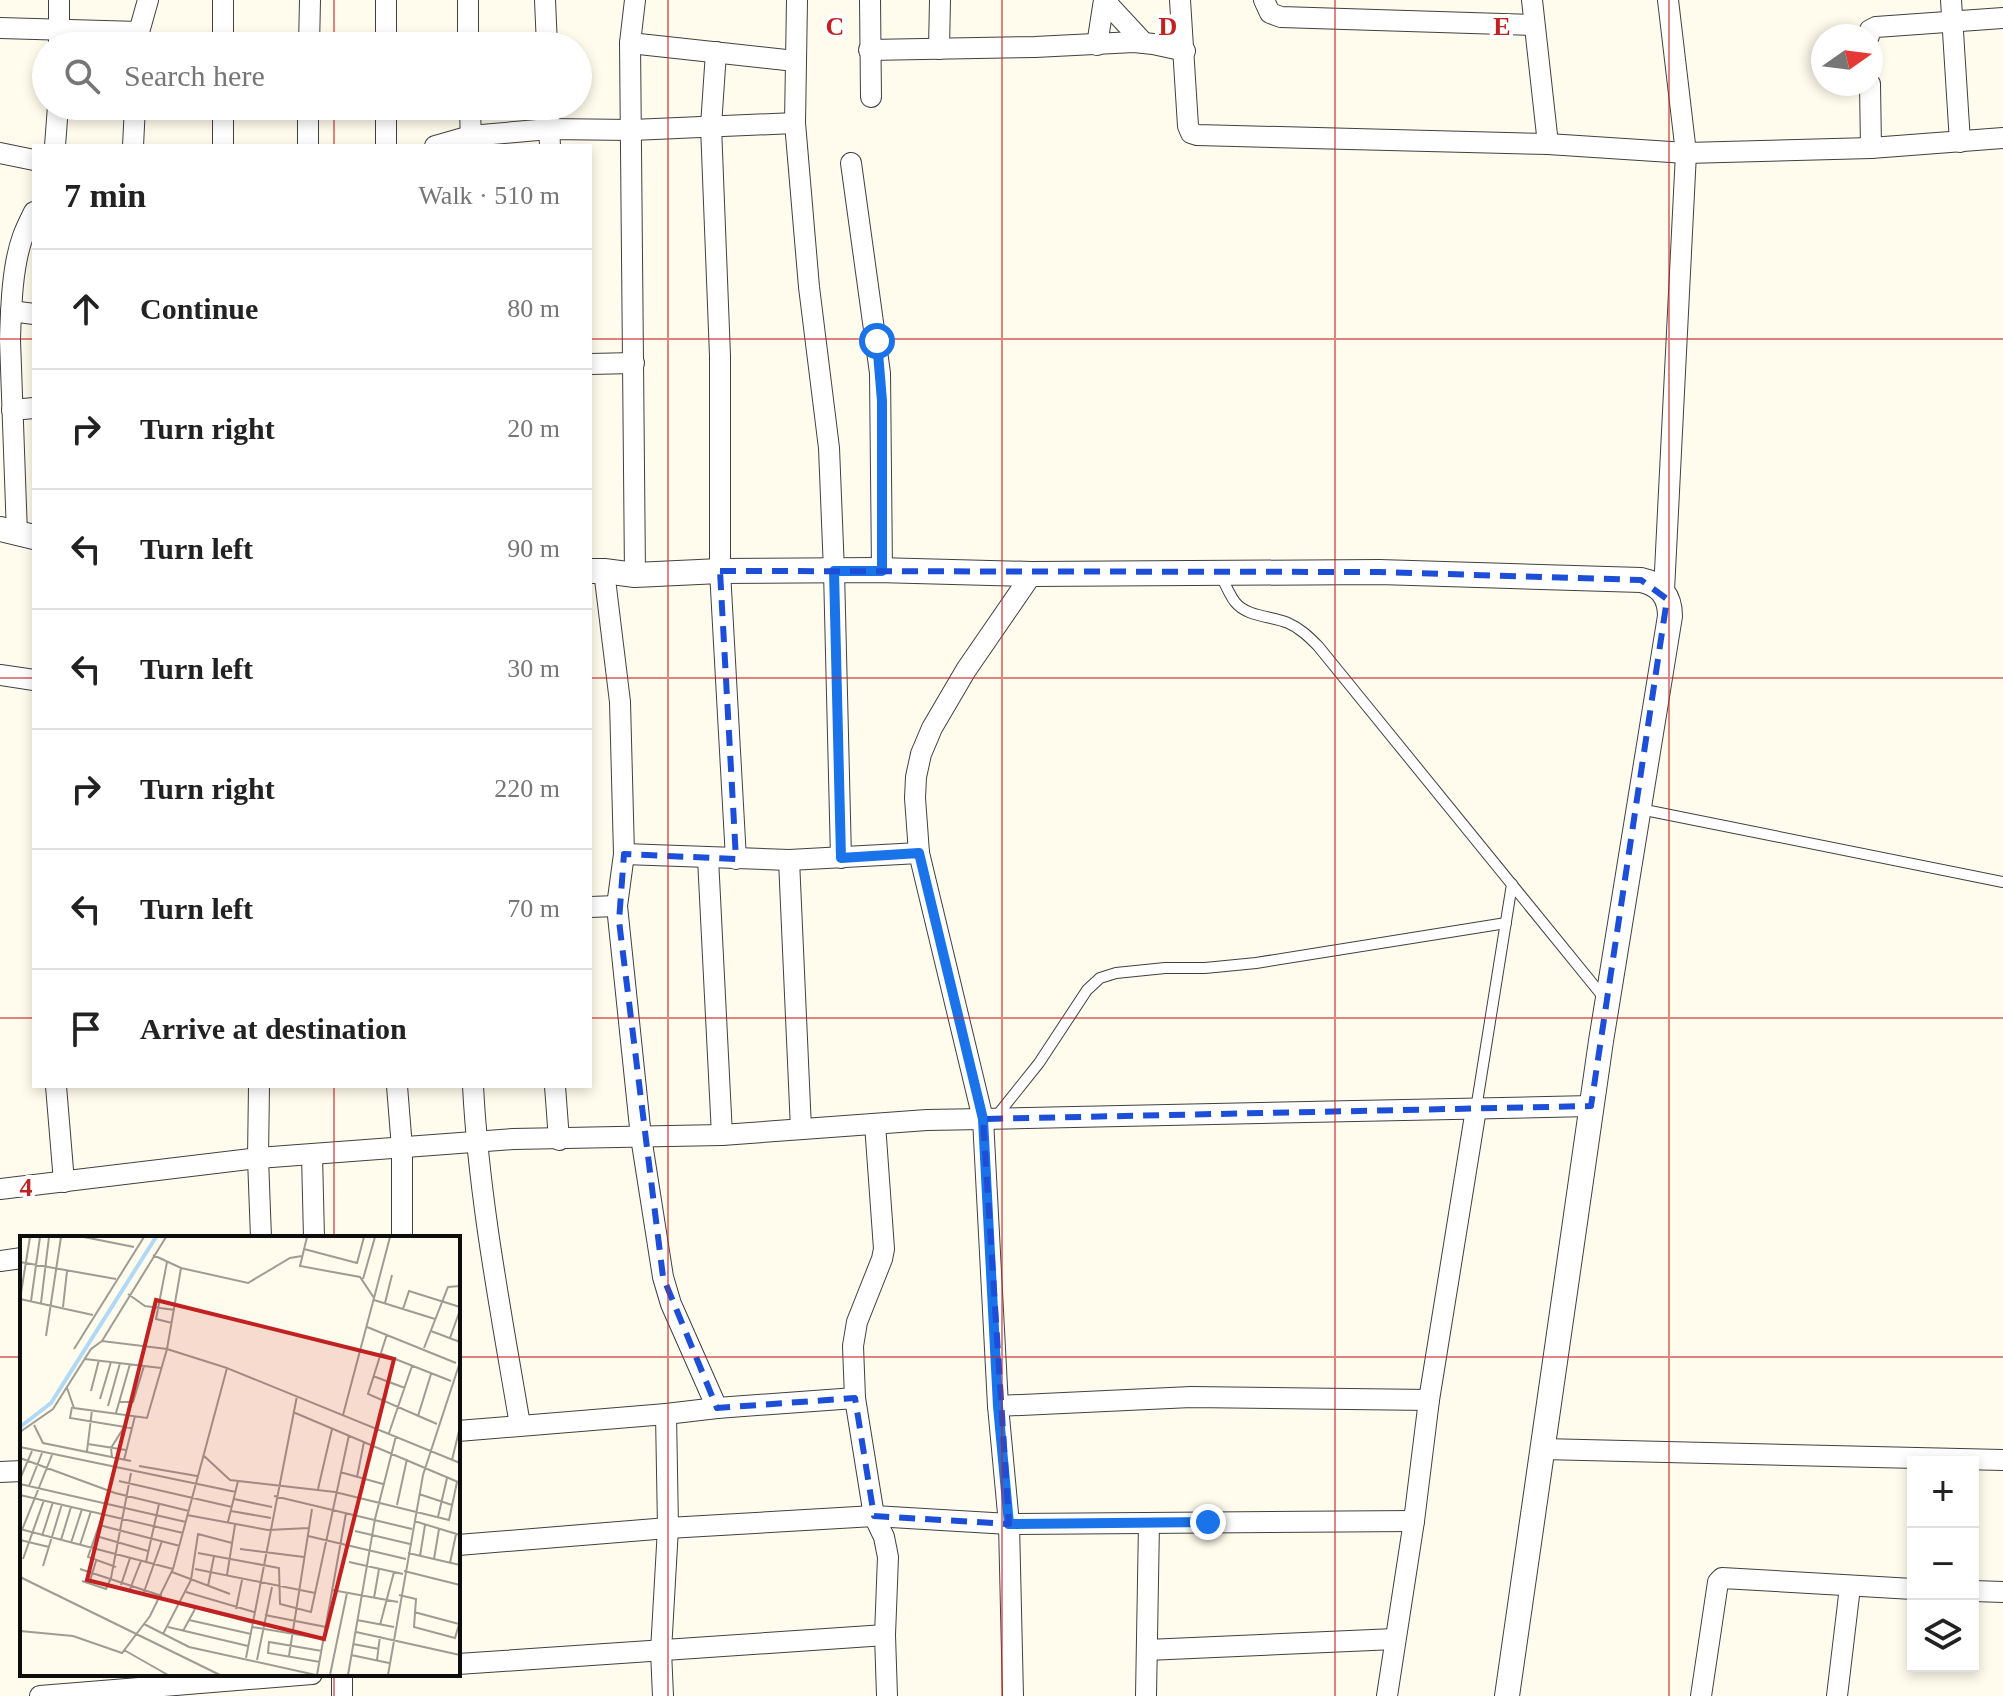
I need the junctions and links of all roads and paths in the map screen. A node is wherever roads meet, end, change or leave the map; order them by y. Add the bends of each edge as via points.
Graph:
1 (59, 0) edge
2 (148, 0) edge
3 (223, 0) edge
4 (310, 0) edge
5 (386, 0) edge
6 (462, 0) edge
7 (545, 0) edge
8 (635, 0) edge
9 (797, 0) edge
10 (870, 0) edge
11 (940, 0) edge
12 (1104, 0) edge
13 (1180, 0) edge
14 (1264, 0) edge
15 (1532, 0) edge
16 (1668, 0) edge
17 (1951, 0) edge
18 (2003, 18) edge
19 (1954, 23) junction
20 (1534, 25) junction
21 (1883, 27) edge
22 (0, 28) edge
23 (59, 32) edge
24 (140, 32) edge
25 (223, 32) edge
26 (309, 32) edge
27 (386, 32) edge
28 (466, 32) edge
29 (546, 32) edge
30 (32, 33) edge
31 (1143, 42) junction
32 (630, 43) junction
33 (1097, 45) junction
34 (939, 49) junction
35 (869, 50) junction
36 (1185, 51) junction
37 (716, 52) junction
38 (795, 61) junction
39 (1870, 96) edge
40 (871, 97) dead end
41 (57, 120) edge
42 (134, 120) edge
43 (223, 120) edge
44 (308, 120) edge
45 (386, 120) edge
46 (470, 120) edge
47 (795, 123) junction
48 (711, 126) junction
49 (632, 130) junction
50 (549, 138) edge
51 (2003, 138) edge
52 (470, 141) edge
53 (1960, 142) junction
54 (55, 144) edge
55 (133, 144) edge
56 (223, 144) edge
57 (308, 144) edge
58 (386, 144) edge
59 (449, 144) edge
60 (1548, 144) junction
61 (1871, 148) junction
62 (0, 153) edge
63 (1686, 153) junction
64 (32, 160) edge
65 (851, 163) dead end
66 (28, 238) edge
67 (11, 311) junction
68 (32, 314) edge
69 (634, 363) junction
70 (592, 364) edge
71 (32, 408) edge
72 (12, 410) junction
73 (17, 533) edge
74 (597, 571) edge
75 (720, 571) junction
76 (834, 571) junction
77 (882, 571) junction
78 (1219, 573) junction
79 (1032, 574) junction
80 (635, 575) junction
81 (1664, 591) junction
82 (0, 675) edge
83 (32, 680) edge
84 (1638, 808) junction
85 (919, 853) junction
86 (624, 854) junction
87 (708, 858) junction
88 (841, 858) junction
89 (736, 859) junction
90 (789, 860) junction
91 (2003, 882) edge
92 (1512, 884) junction
93 (617, 906) junction
94 (592, 907) edge
95 (1506, 923) junction
96 (1607, 1001) junction
97 (56, 1088) edge
98 (259, 1088) edge
99 (397, 1088) edge
100 (473, 1088) edge
101 (555, 1088) edge
102 (1591, 1106) junction
103 (1476, 1109) junction
104 (988, 1118) junction
105 (875, 1124) junction
106 (801, 1129) junction
107 (722, 1135) junction
108 (641, 1137) junction
109 (559, 1140) junction
110 (476, 1143) junction
111 (402, 1148) junction
112 (312, 1155) junction
113 (258, 1158) junction
114 (64, 1182) junction
115 (0, 1189) edge
116 (261, 1236) edge
117 (314, 1236) edge
118 (402, 1236) edge
119 (20, 1258) edge
120 (0, 1261) edge
121 (855, 1398) junction
122 (1429, 1400) junction
123 (998, 1406) junction
124 (717, 1408) junction
125 (666, 1414) junction
126 (520, 1425) junction
127 (460, 1431) edge
128 (1542, 1449) junction
129 (2003, 1460) edge
130 (20, 1471) edge
131 (0, 1472) edge
132 (874, 1516) junction
133 (1414, 1521) junction
134 (1149, 1523) junction
135 (1009, 1524) junction
136 (668, 1528) junction
137 (460, 1545) edge
138 (1850, 1587) junction
139 (1907, 1589) edge
140 (1979, 1591) edge
141 (2003, 1592) edge
142 (885, 1635) junction
143 (1395, 1639) junction
144 (1147, 1650) junction
145 (661, 1651) junction
146 (460, 1664) edge
147 (266, 1676) edge
148 (80, 1684) edge
149 (40, 1696) edge
150 (663, 1696) edge
151 (887, 1696) edge
152 (1013, 1696) edge
153 (1146, 1696) edge
154 (1387, 1696) edge
155 (1507, 1696) edge
156 (1701, 1696) edge
157 (1837, 1696) edge

1 - 23 street
2 - 24 street
3 - 25 street
4 - 26 street
5 - 27 street
6 - 28 street
7 - 29 street
8 - 32 street
9 - 38 street
10 - 35 street
11 - 34 street
12 - 31 street
12 - 33 street
13 - 36 street
14 - 20 street via 1270,13 1281,17
15 - 20 street
16 - 63 street
17 - 19 street
18 - 19 street
19 - 21 street
19 - 53 street
20 - 60 street
22 - 30 street
31 - 33 street
31 - 36 street
32 - 37 street
32 - 49 street
33 - 34 street
34 - 35 street
35 - 40 street
36 - 60 street via 1188,126 1197,135
37 - 38 street
37 - 48 street
38 - 47 street
39 - 61 street
41 - 54 street
42 - 55 street
43 - 56 street
44 - 57 street
45 - 58 street
46 - 52 street
47 - 48 street
47 - 76 street via 827,434
48 - 49 street
48 - 75 street via 720,356
49 - 50 street
49 - 69 street
50 - 52 street
51 - 53 street
52 - 59 street
53 - 61 street
60 - 63 street
61 - 63 street
62 - 64 street
63 - 81 street
65 - 77 street via 880,373
66 - 67 street via 17,259
67 - 68 street
67 - 72 street
69 - 70 street
69 - 80 street
71 - 72 street
72 - 73 street
74 - 80 street
74 - 86 street via 620,702
75 - 76 street
75 - 80 street
75 - 89 street
76 - 77 street
76 - 88 street
77 - 79 street
78 - 79 street
78 - 81 street via 1641,580
78 - 92 lane via 1242,608 1303,631 1318,646
79 - 85 street via 947,700 921,754 915,798
81 - 84 street via 1670,616
82 - 83 street
84 - 91 lane
84 - 96 street
85 - 88 street
85 - 104 street
86 - 87 street
86 - 93 street
87 - 89 street
87 - 107 street
88 - 90 street
89 - 90 street
90 - 106 street
92 - 95 lane
92 - 96 lane
93 - 94 street
93 - 108 street
95 - 103 lane
95 - 104 lane via 1256,963 1106,975 1087,990 1039,1063
96 - 102 street
97 - 114 street
98 - 113 street
99 - 111 street
100 - 110 street
101 - 109 street
102 - 103 street
102 - 128 street
103 - 104 street
103 - 122 street
104 - 105 street
104 - 123 street
105 - 106 street
105 - 121 street via 884,1249 854,1334
106 - 107 street
107 - 108 street
108 - 109 street
108 - 124 street via 663,1277
109 - 110 street
110 - 111 street
110 - 126 street
111 - 112 street
111 - 118 street
112 - 113 street
112 - 117 street
113 - 114 street
113 - 116 street
114 - 115 street
119 - 120 street
121 - 124 street
121 - 132 street
122 - 123 street via 1239,1396
122 - 133 street
123 - 135 street
124 - 125 street
125 - 126 street
125 - 136 street
126 - 127 street
128 - 129 street
128 - 155 street
130 - 131 street
132 - 135 street
132 - 136 street
132 - 142 street via 888,1557
133 - 134 street
133 - 143 street
134 - 135 street
134 - 144 street
135 - 152 street
136 - 137 street
136 - 145 street
138 - 139 street
138 - 156 street via 1719,1580
138 - 157 street
140 - 141 street
142 - 145 street
142 - 151 street
143 - 144 street
143 - 154 street
144 - 153 street
145 - 146 street
145 - 150 street
147 - 148 street
148 - 149 street

